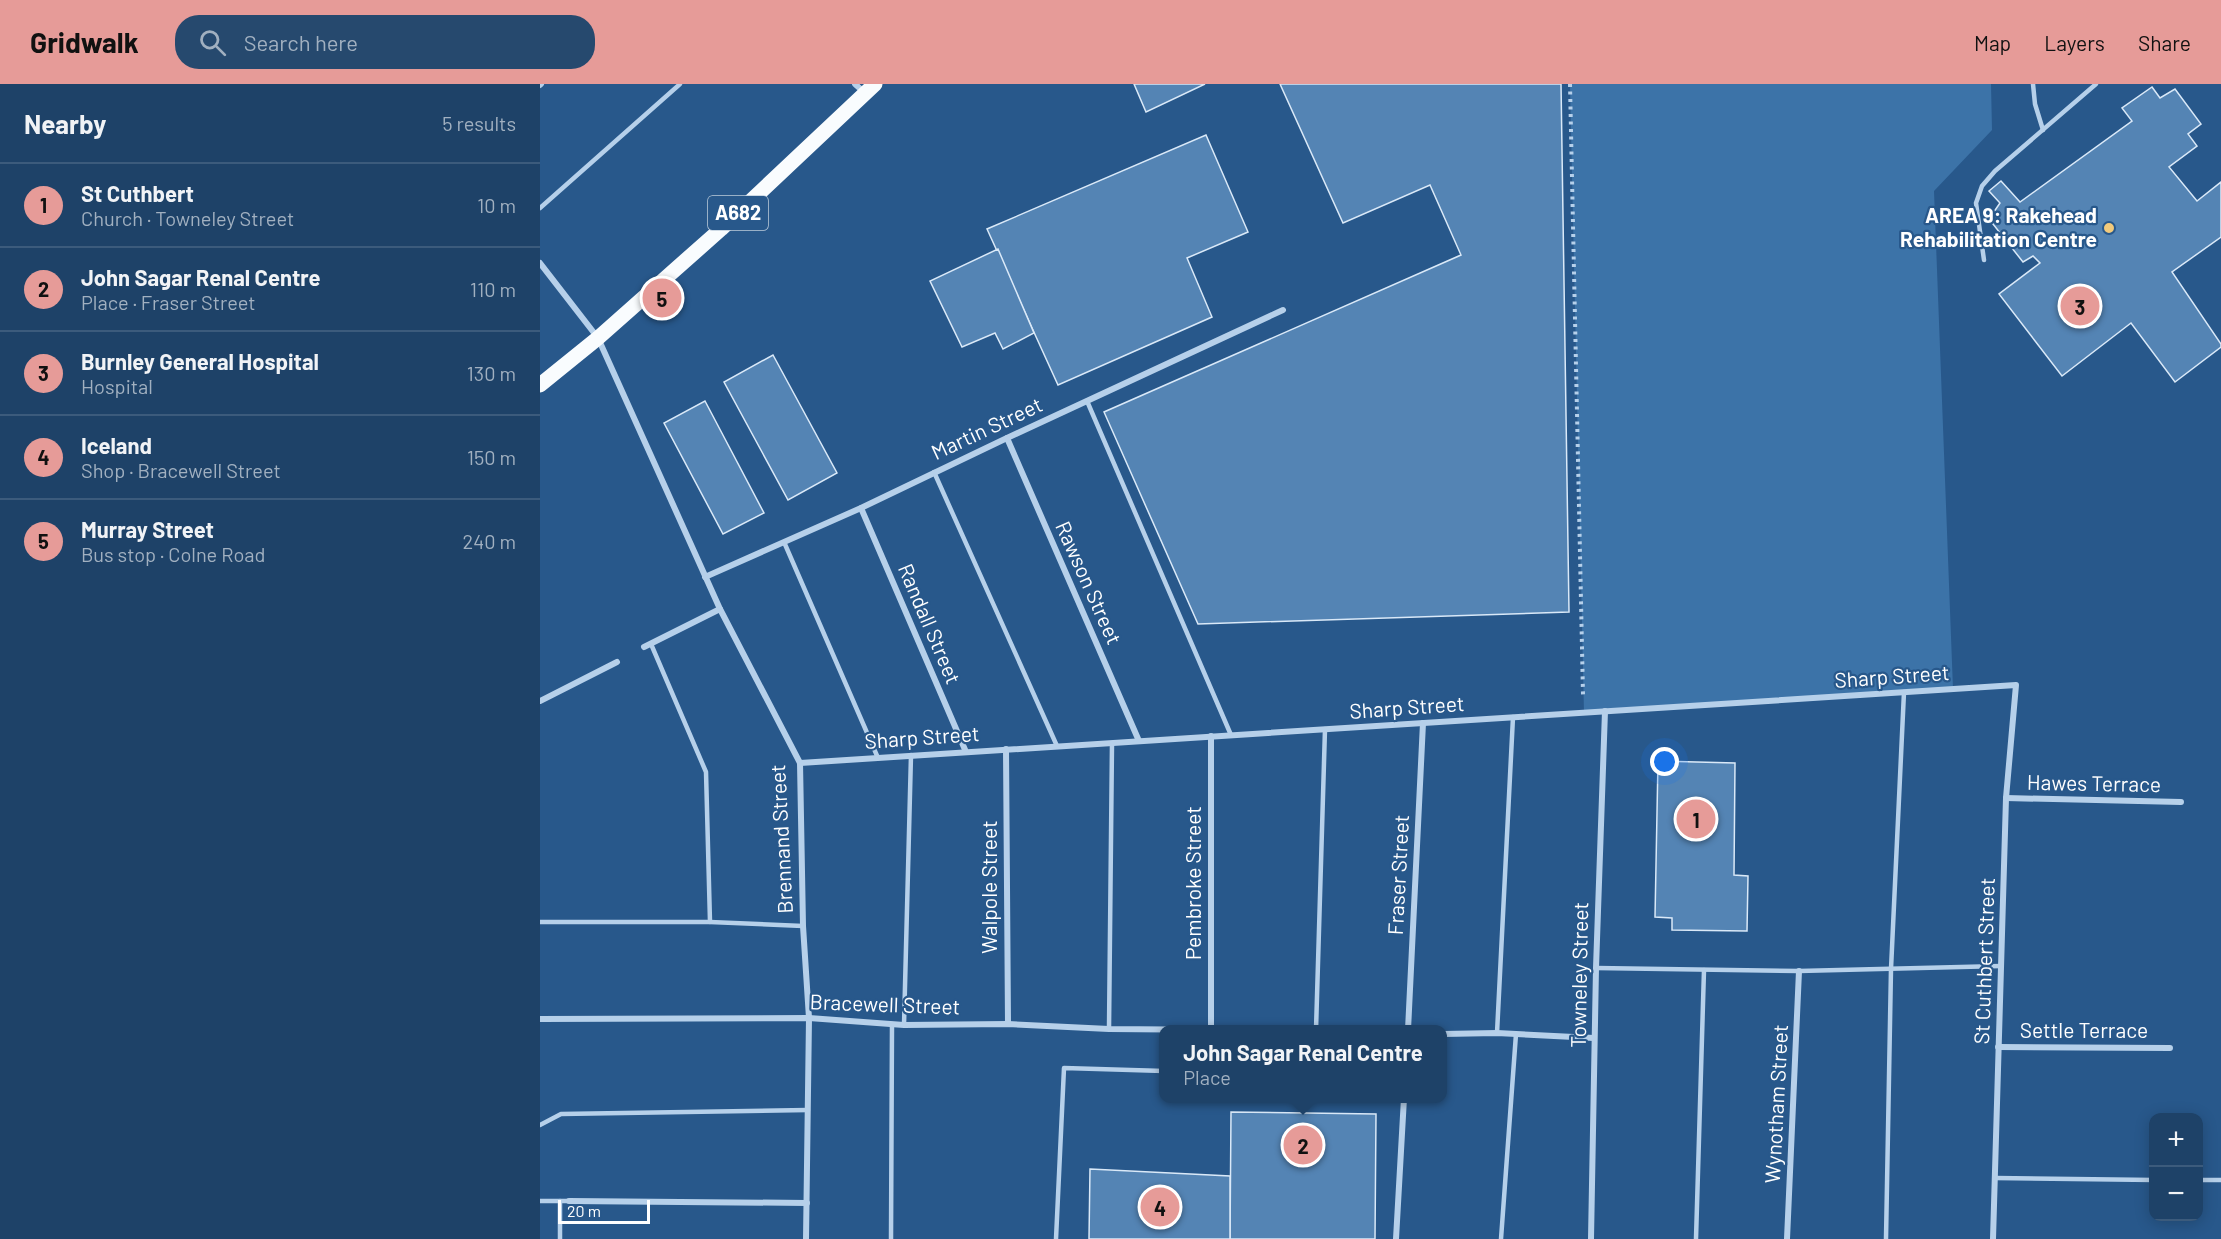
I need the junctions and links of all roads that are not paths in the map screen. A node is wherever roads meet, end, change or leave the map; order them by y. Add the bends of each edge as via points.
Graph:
1 (680, 84) edge
2 (2033, 84) edge
3 (2096, 84) edge
4 (865, 87) edge
5 (2043, 130) junction
6 (540, 208) edge
7 (1984, 260) dead end
8 (540, 264) edge
9 (1283, 310) dead end
10 (598, 338) junction
11 (540, 385) edge
12 (1087, 401) junction
13 (1007, 438) junction
14 (934, 472) junction
15 (861, 508) junction
16 (784, 542) junction
17 (705, 577) junction
18 (720, 609) junction
19 (651, 644) junction
20 (644, 647) dead end
21 (617, 662) dead end
22 (2016, 685) joint
23 (1904, 692) junction
24 (540, 701) edge
25 (1605, 711) junction
26 (1513, 717) junction
27 (1423, 723) junction
28 (1325, 729) junction
29 (1231, 735) junction
30 (1211, 736) junction
31 (1139, 741) junction
32 (1112, 743) junction
33 (1057, 746) junction
34 (1006, 749) junction
35 (966, 752) junction
36 (911, 756) junction
37 (878, 758) junction
38 (800, 763) junction
39 (2006, 798) junction
40 (2181, 802) dead end
41 (540, 922) edge
42 (710, 922) junction
43 (803, 926) junction
44 (2001, 966) junction
45 (1596, 968) junction
46 (1891, 969) junction
47 (1704, 970) junction
48 (1799, 971) junction
49 (809, 1018) junction
50 (540, 1019) edge
51 (892, 1024) junction
52 (1008, 1024) junction
53 (904, 1025) junction
54 (1211, 1025) edge
55 (1316, 1025) edge
56 (1408, 1025) edge
57 (1109, 1029) junction
58 (1159, 1029) edge
59 (1497, 1033) junction
60 (1447, 1034) edge
61 (1516, 1034) junction
62 (1594, 1038) junction
63 (1998, 1047) junction
64 (2170, 1048) dead end
65 (1159, 1071) edge
66 (1404, 1103) edge
67 (808, 1110) junction
68 (540, 1125) edge
69 (1995, 1178) junction
70 (2149, 1180) edge
71 (2203, 1180) edge
72 (2221, 1180) edge
73 (540, 1201) edge
74 (560, 1201) junction
75 (569, 1201) joint
76 (807, 1203) junction
77 (561, 1239) edge
78 (806, 1239) edge
79 (891, 1239) edge
80 (1056, 1239) edge
81 (1396, 1239) edge
82 (1501, 1239) edge
83 (1591, 1239) edge
84 (1696, 1239) edge
85 (1787, 1239) edge
86 (1886, 1239) edge
87 (1993, 1239) edge

1 - 6 lane
2 - 5 lane
3 - 5 lane
4 - 10 main road, A682 via 721,229
5 - 7 lane via 1982,186 1976,204
8 - 10 street, Brennand Street
9 - 12 street, Martin Street
10 - 11 main road, A682
10 - 17 street, Brennand Street
12 - 13 street, Martin Street
12 - 29 lane
13 - 14 street, Martin Street
13 - 31 street, Rawson Street
14 - 15 street, Martin Street
14 - 33 lane
15 - 16 street, Martin Street
15 - 35 street, Randall Street
16 - 17 street, Martin Street
16 - 37 lane
17 - 18 street, Brennand Street
18 - 19 street
18 - 38 street, Brennand Street
19 - 20 street
19 - 42 lane via 706,772
21 - 24 street
22 - 23 street, Sharp Street
22 - 39 street, St Cuthbert Street
23 - 25 street, Sharp Street
23 - 46 lane
25 - 26 street, Sharp Street
25 - 45 street, Towneley Street
26 - 27 street, Sharp Street
26 - 59 lane
27 - 28 street, Sharp Street
27 - 56 street, Fraser Street
28 - 29 street, Sharp Street
28 - 55 lane
29 - 30 street, Sharp Street
30 - 31 street, Sharp Street
30 - 54 street, Pembroke Street
31 - 32 street, Sharp Street
32 - 33 street, Sharp Street
32 - 57 lane
33 - 34 street, Sharp Street
34 - 35 street, Sharp Street
34 - 52 street, Walpole Street
35 - 36 street, Sharp Street
36 - 37 street, Sharp Street
36 - 53 lane
37 - 38 street, Sharp Street
38 - 43 street, Brennand Street
39 - 40 street, Hawes Terrace
39 - 44 street, St Cuthbert Street
41 - 42 lane
42 - 43 lane
43 - 49 street, Brennand Street
44 - 46 lane
44 - 63 street, St Cuthbert Street
45 - 47 lane
45 - 62 street, Towneley Street
46 - 48 lane
46 - 86 lane
47 - 48 lane
47 - 84 lane
48 - 85 street, Wynotham Street
49 - 50 street, Bracewell Street
49 - 51 street, Bracewell Street
49 - 67 street, Brennand Street
51 - 53 street, Bracewell Street
51 - 79 lane
52 - 53 street, Bracewell Street
52 - 57 street, Bracewell Street
57 - 58 street, Bracewell Street
59 - 60 street
59 - 61 street
61 - 62 street
61 - 82 lane
62 - 83 street, Towneley Street
63 - 64 street, Settle Terrace
63 - 69 street, St Cuthbert Street
65 - 80 lane via 1064,1068
66 - 81 street
67 - 68 lane via 561,1114
67 - 76 street, Brennand Street
69 - 70 lane
69 - 87 street, St Cuthbert Street
71 - 72 lane
73 - 74 lane
74 - 75 lane
74 - 77 lane
75 - 76 street
76 - 78 street, Brennand Street

